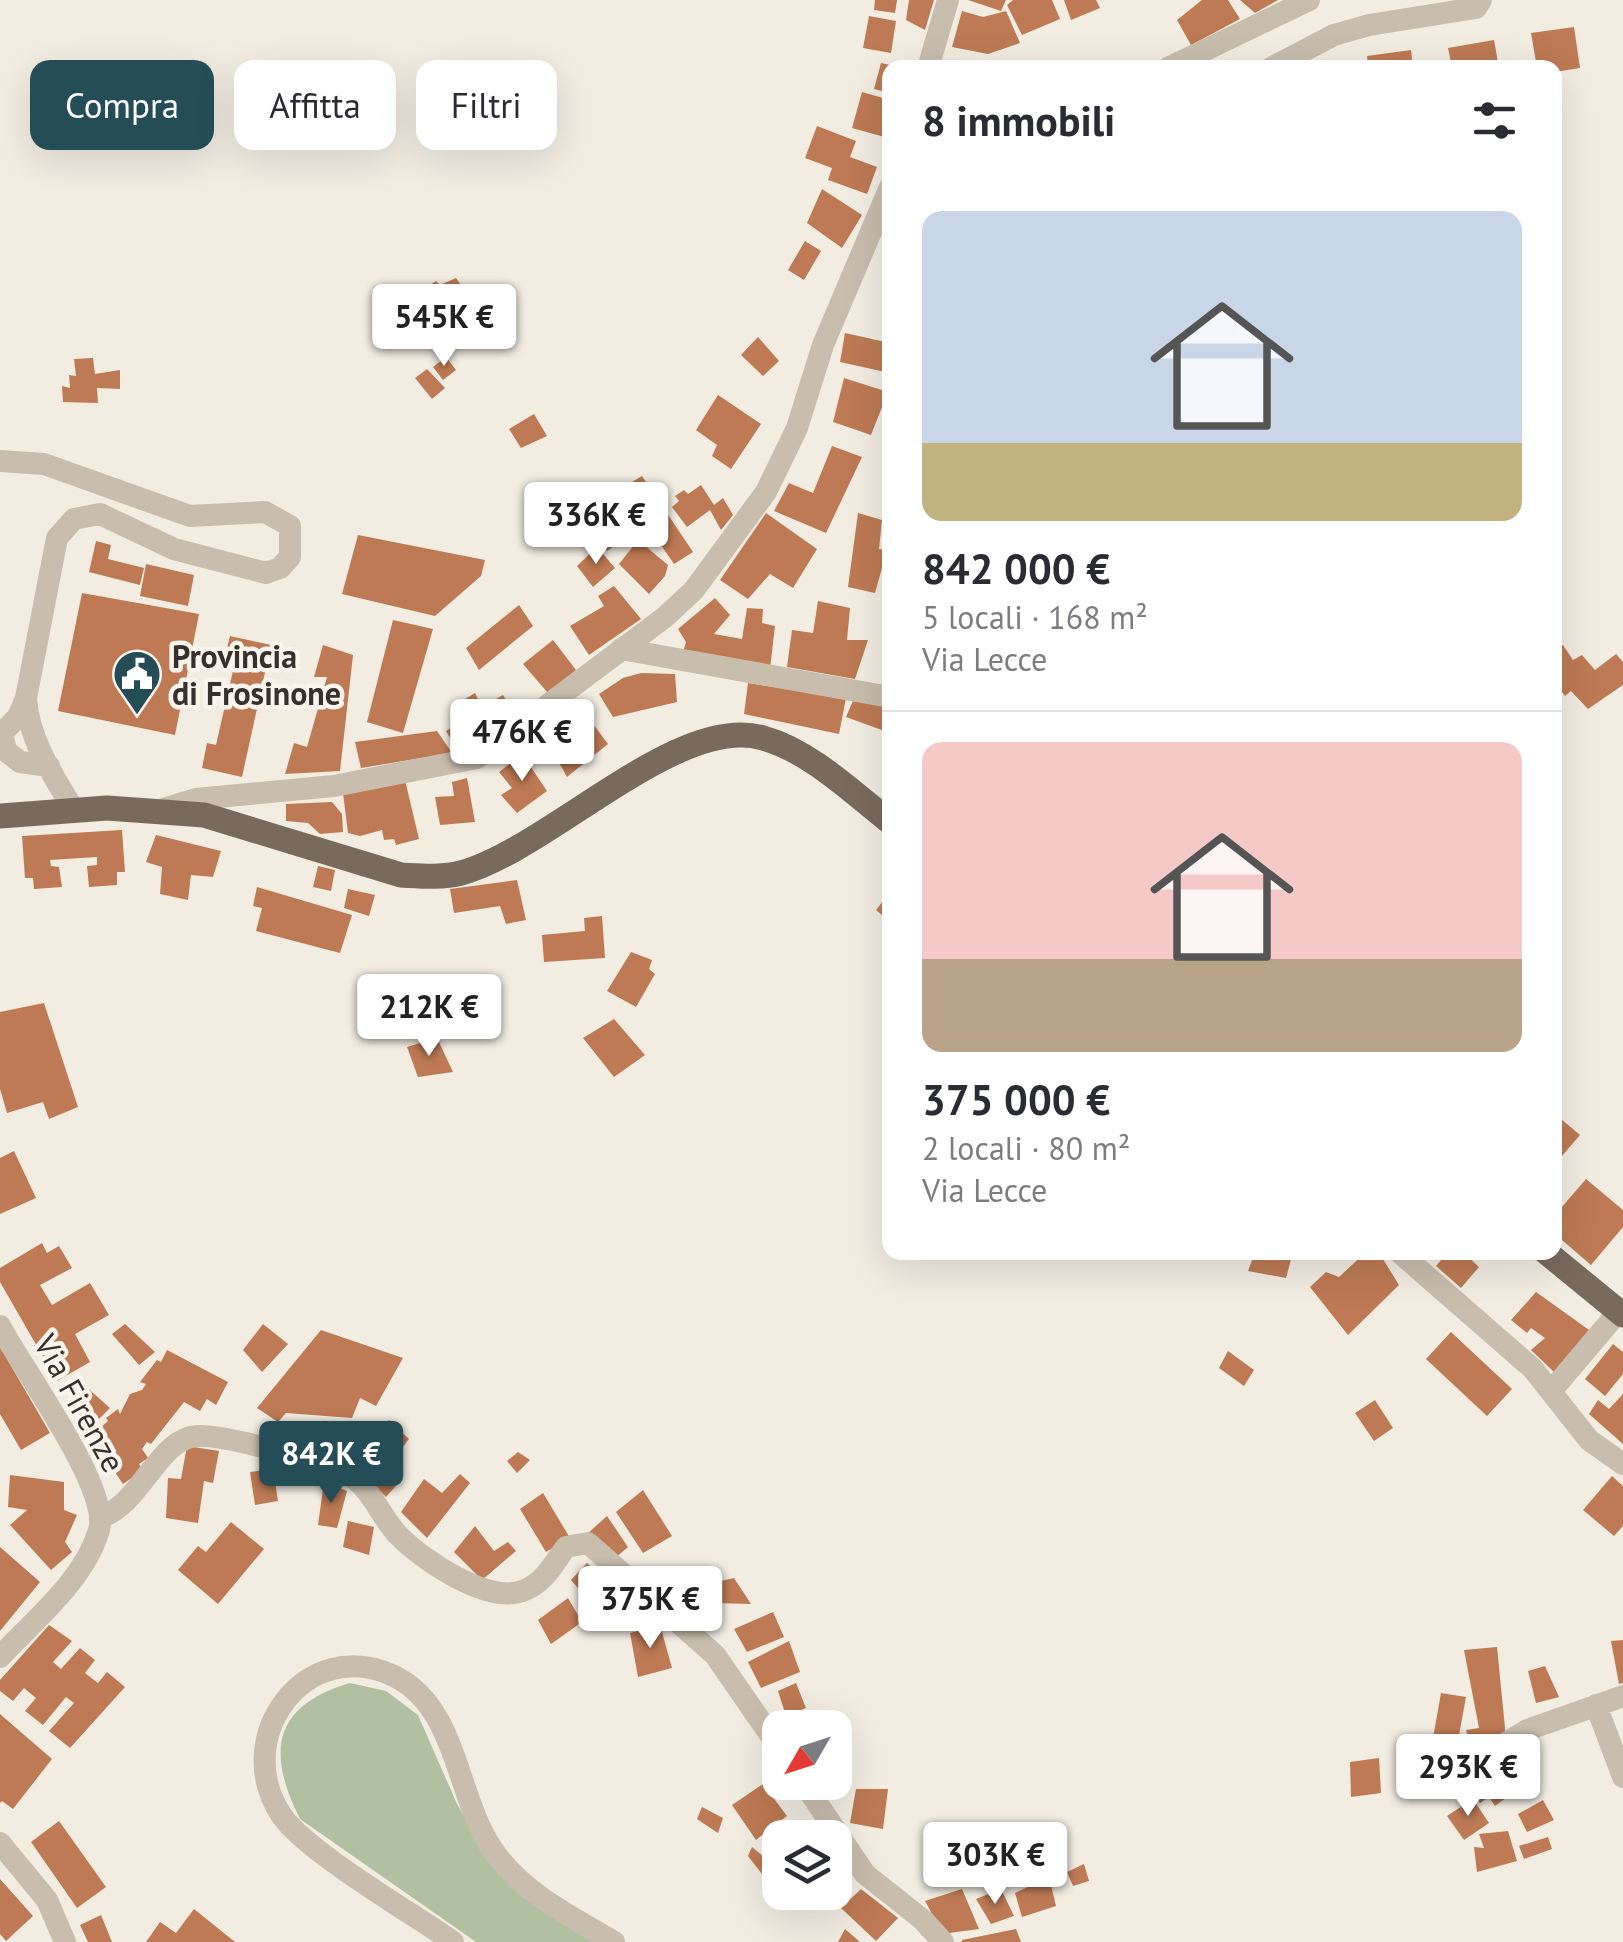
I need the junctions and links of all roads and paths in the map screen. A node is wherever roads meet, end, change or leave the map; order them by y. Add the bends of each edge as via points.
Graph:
1 (948, 0) edge
2 (1309, 0) edge
3 (1481, 0) edge
4 (930, 60) edge
5 (1185, 60) edge
6 (1286, 60) edge
7 (882, 219) edge
8 (0, 462) edge
9 (621, 649) junction
10 (882, 696) edge
11 (26, 698) junction
12 (1, 734) edge
13 (44, 756) junction
14 (74, 810) junction
15 (160, 810) junction
16 (0, 816) edge
17 (882, 816) edge
18 (1408, 1260) edge
19 (1556, 1260) edge
20 (1621, 1313) edge
21 (0, 1326) edge
22 (1553, 1389) junction
23 (1623, 1464) edge
24 (101, 1516) junction
25 (0, 1657) edge
26 (1623, 1696) edge
27 (1596, 1705) junction
28 (762, 1723) edge
29 (1464, 1768) dead end
30 (1623, 1778) edge
31 (815, 1800) edge
32 (0, 1844) edge
33 (66, 1942) edge
34 (453, 1942) edge
35 (614, 1942) edge
36 (943, 1942) edge

1 - 4 street
2 - 5 street
3 - 6 street via 1476,8 1334,35
7 - 9 street via 766,492 694,590
8 - 11 street via 44,464 190,516 266,512 290,526 292,542 280,568 252,572 174,549 100,514 74,518 57,538
9 - 10 street
9 - 15 street via 477,758
11 - 12 street
11 - 13 street
12 - 13 street via 24,736
13 - 14 street
14 - 15 main road
14 - 16 main road
15 - 17 main road via 204,815 400,875 433,877 463,872 528,842 675,750 729,735 788,747
18 - 22 street
19 - 20 main road
20 - 22 street
21 - 24 street, Via Firenze via 81,1462
22 - 23 street via 1589,1440
24 - 25 street, Via Firenze via 76,1575
24 - 28 street via 145,1482 168,1448 196,1436 330,1467 360,1485 422,1555 490,1590 523,1592 566,1547 588,1543 715,1654
26 - 27 street
27 - 29 street via 1528,1730
27 - 30 street
31 - 36 street via 865,1874
32 - 33 street via 48,1900
34 - 35 street via 305,1840 275,1804 264,1772 273,1718 281,1701 314,1677 371,1670 418,1692 444,1733 476,1820 499,1860 556,1907

